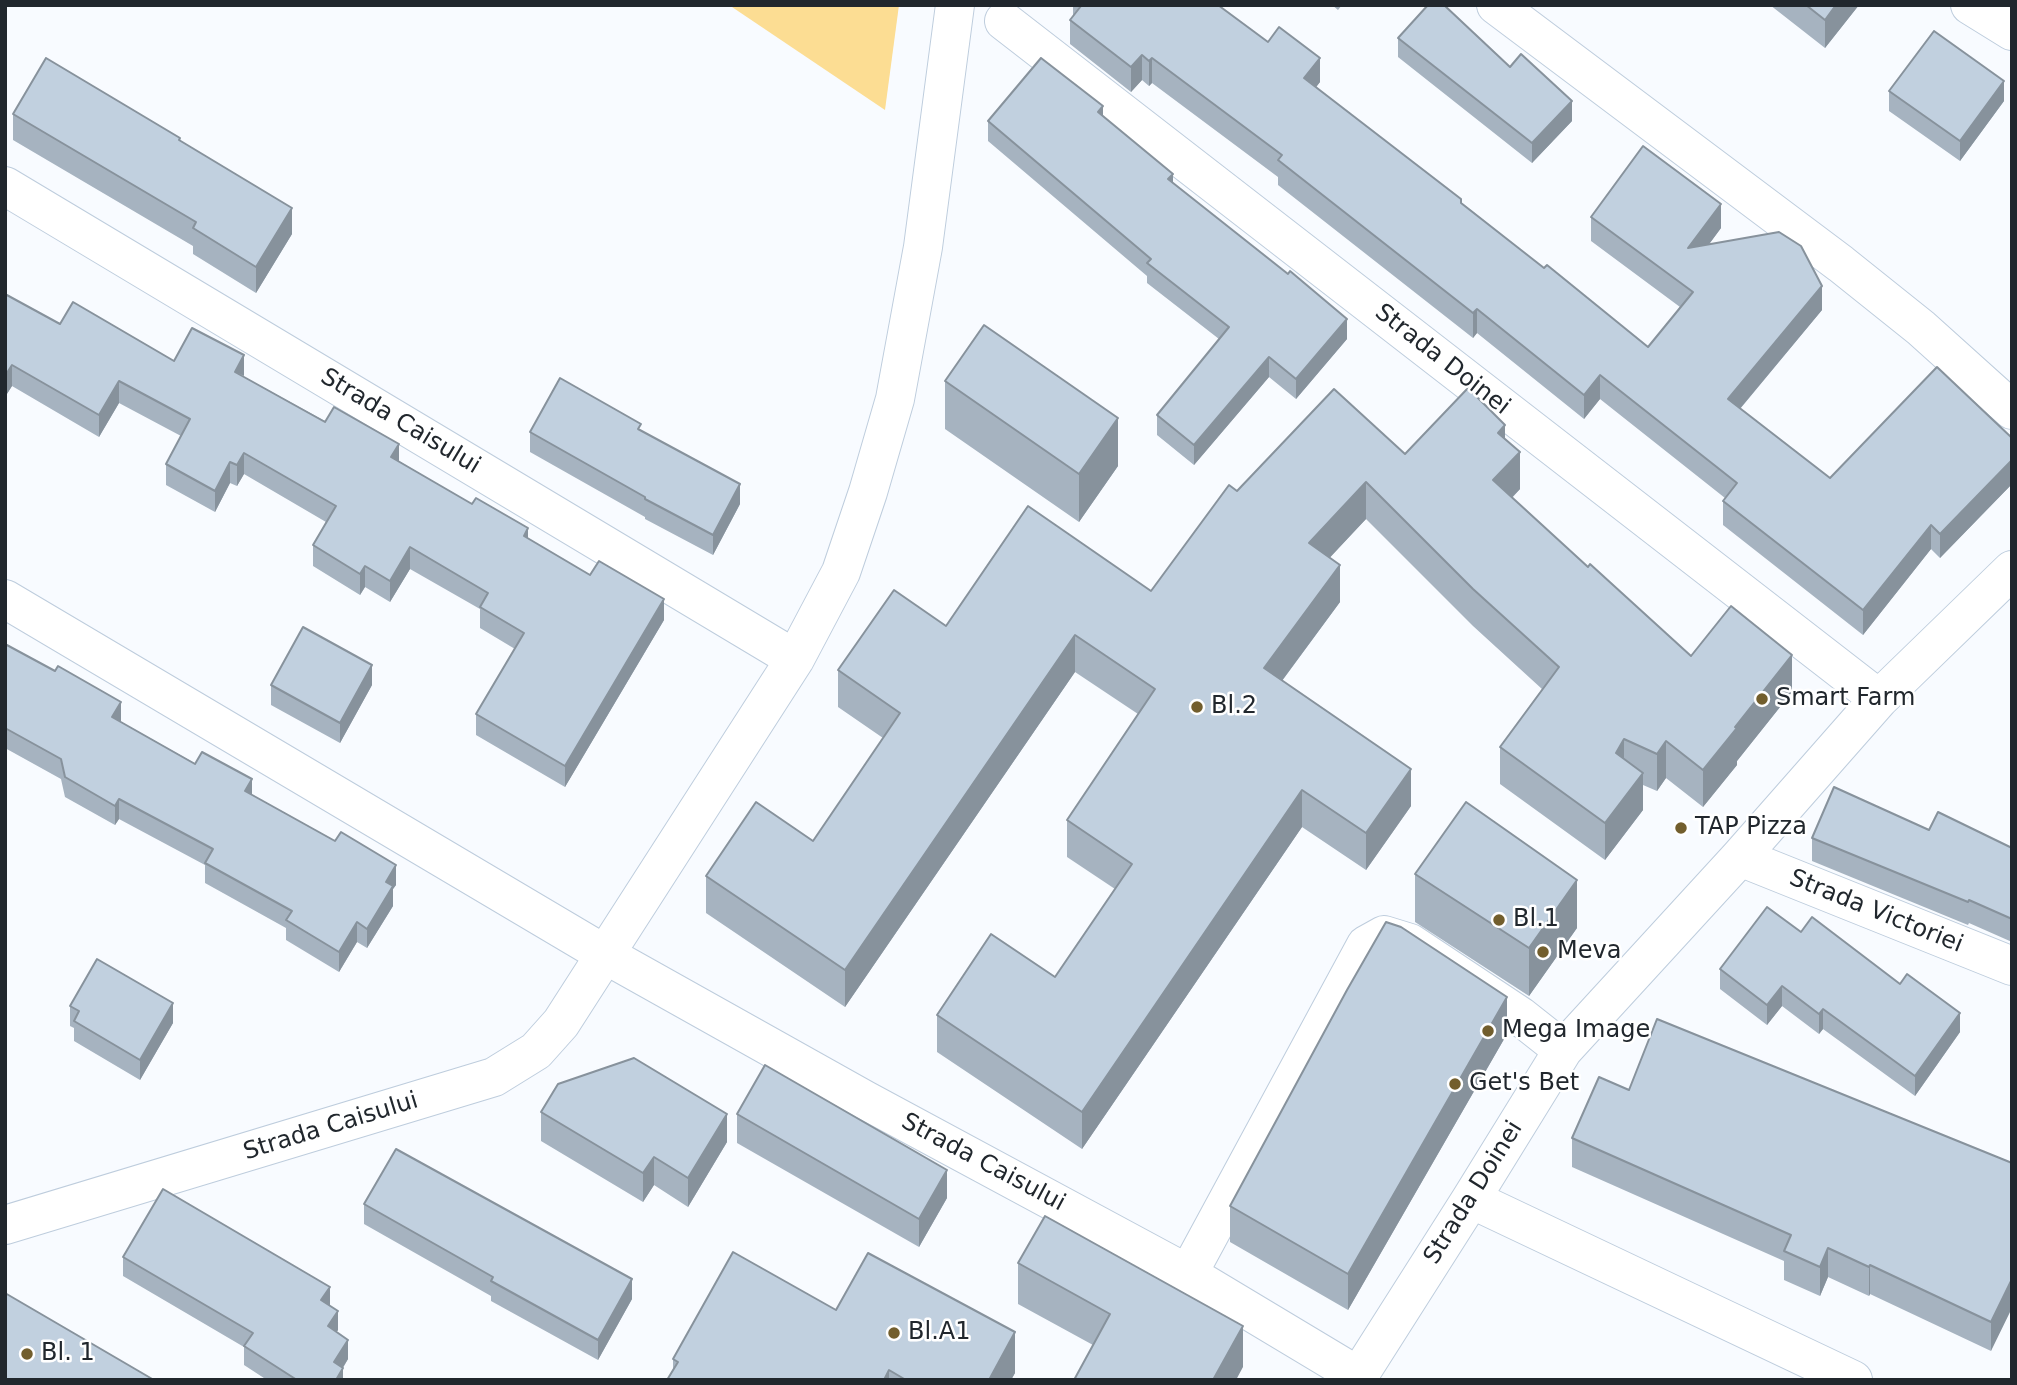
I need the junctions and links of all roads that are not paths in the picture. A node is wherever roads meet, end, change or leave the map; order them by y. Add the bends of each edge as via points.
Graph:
1 (956, 5) edge
2 (1496, 5) edge
3 (1970, 5) edge
4 (1004, 21) dead end
5 (2012, 31) edge
6 (5, 186) edge
7 (2012, 410) edge
8 (2012, 570) edge
9 (5, 599) edge
10 (795, 659) junction
11 (1879, 699) junction
12 (1740, 857) junction
13 (606, 955) junction
14 (2012, 966) edge
15 (1563, 1050) junction
16 (1471, 1199) junction
17 (5, 1225) edge
18 (1188, 1274) junction
19 (1357, 1378) edge
20 (1853, 1380) edge

1 - 10 street via 923,247 895,399 841,572
2 - 7 street via 1841,264
3 - 5 street
4 - 11 street, Strada Doinei
6 - 10 street, Strada Caisului
8 - 11 street, Strada Doinei
9 - 13 street, Strada Caisului
10 - 13 street
11 - 12 street, Strada Doinei
12 - 14 street, Strada Victoriei
12 - 15 street, Strada Doinei
13 - 17 street, Strada Caisului via 561,1023 536,1051 494,1077
13 - 18 street, Strada Caisului
15 - 16 street, Strada Doinei
15 - 18 street via 1410,943 1384,935 1366,945
16 - 19 street, Strada Doinei
16 - 20 street
18 - 19 street, Strada Caisului

